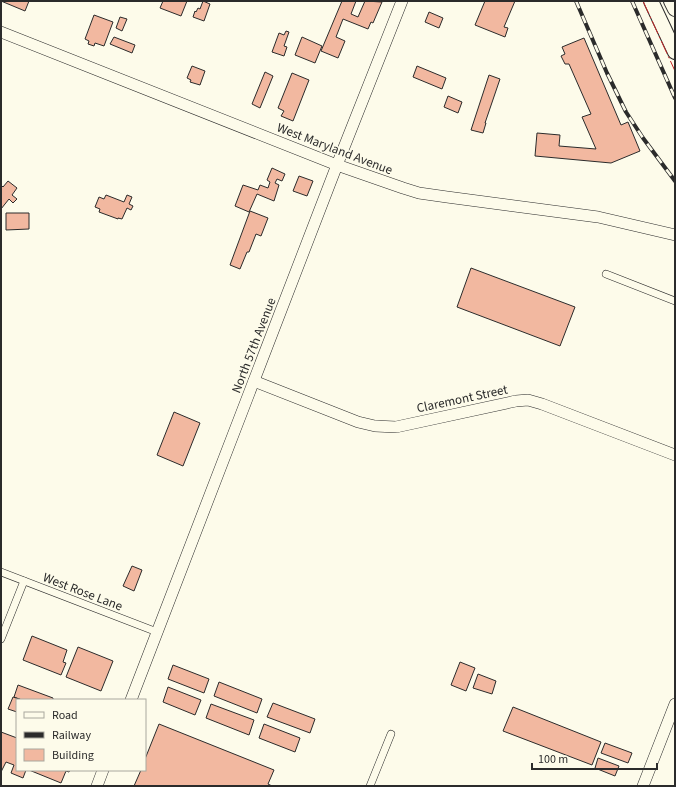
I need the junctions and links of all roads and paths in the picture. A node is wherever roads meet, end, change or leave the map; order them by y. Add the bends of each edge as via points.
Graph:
1 (402, 1) edge
2 (651, 1) edge
3 (671, 1) edge
4 (675, 9) edge
5 (1, 32) edge
6 (675, 52) edge
7 (337, 165) junction
8 (675, 235) edge
9 (606, 274) dead end
10 (675, 301) edge
11 (254, 382) junction
12 (675, 455) edge
13 (1, 572) edge
14 (24, 580) junction
15 (157, 632) junction
16 (1, 639) edge
17 (130, 699) edge
18 (675, 704) edge
19 (391, 734) dead end
20 (103, 771) edge
21 (97, 786) edge
22 (370, 786) edge
23 (643, 786) edge

1 - 7 street, North 57th Avenue
2 - 6 highway
3 - 4 highway
5 - 7 street, West Maryland Avenue
7 - 8 street, West Maryland Avenue via 419,192 604,218
7 - 11 street, North 57th Avenue
9 - 10 street
11 - 12 street, Claremont Street via 358,422 375,426 396,427 528,400
11 - 15 street, North 57th Avenue
13 - 14 street, West Rose Lane
14 - 15 street, West Rose Lane
14 - 16 street
15 - 17 street, North 57th Avenue
18 - 23 street
19 - 22 street
20 - 21 street

